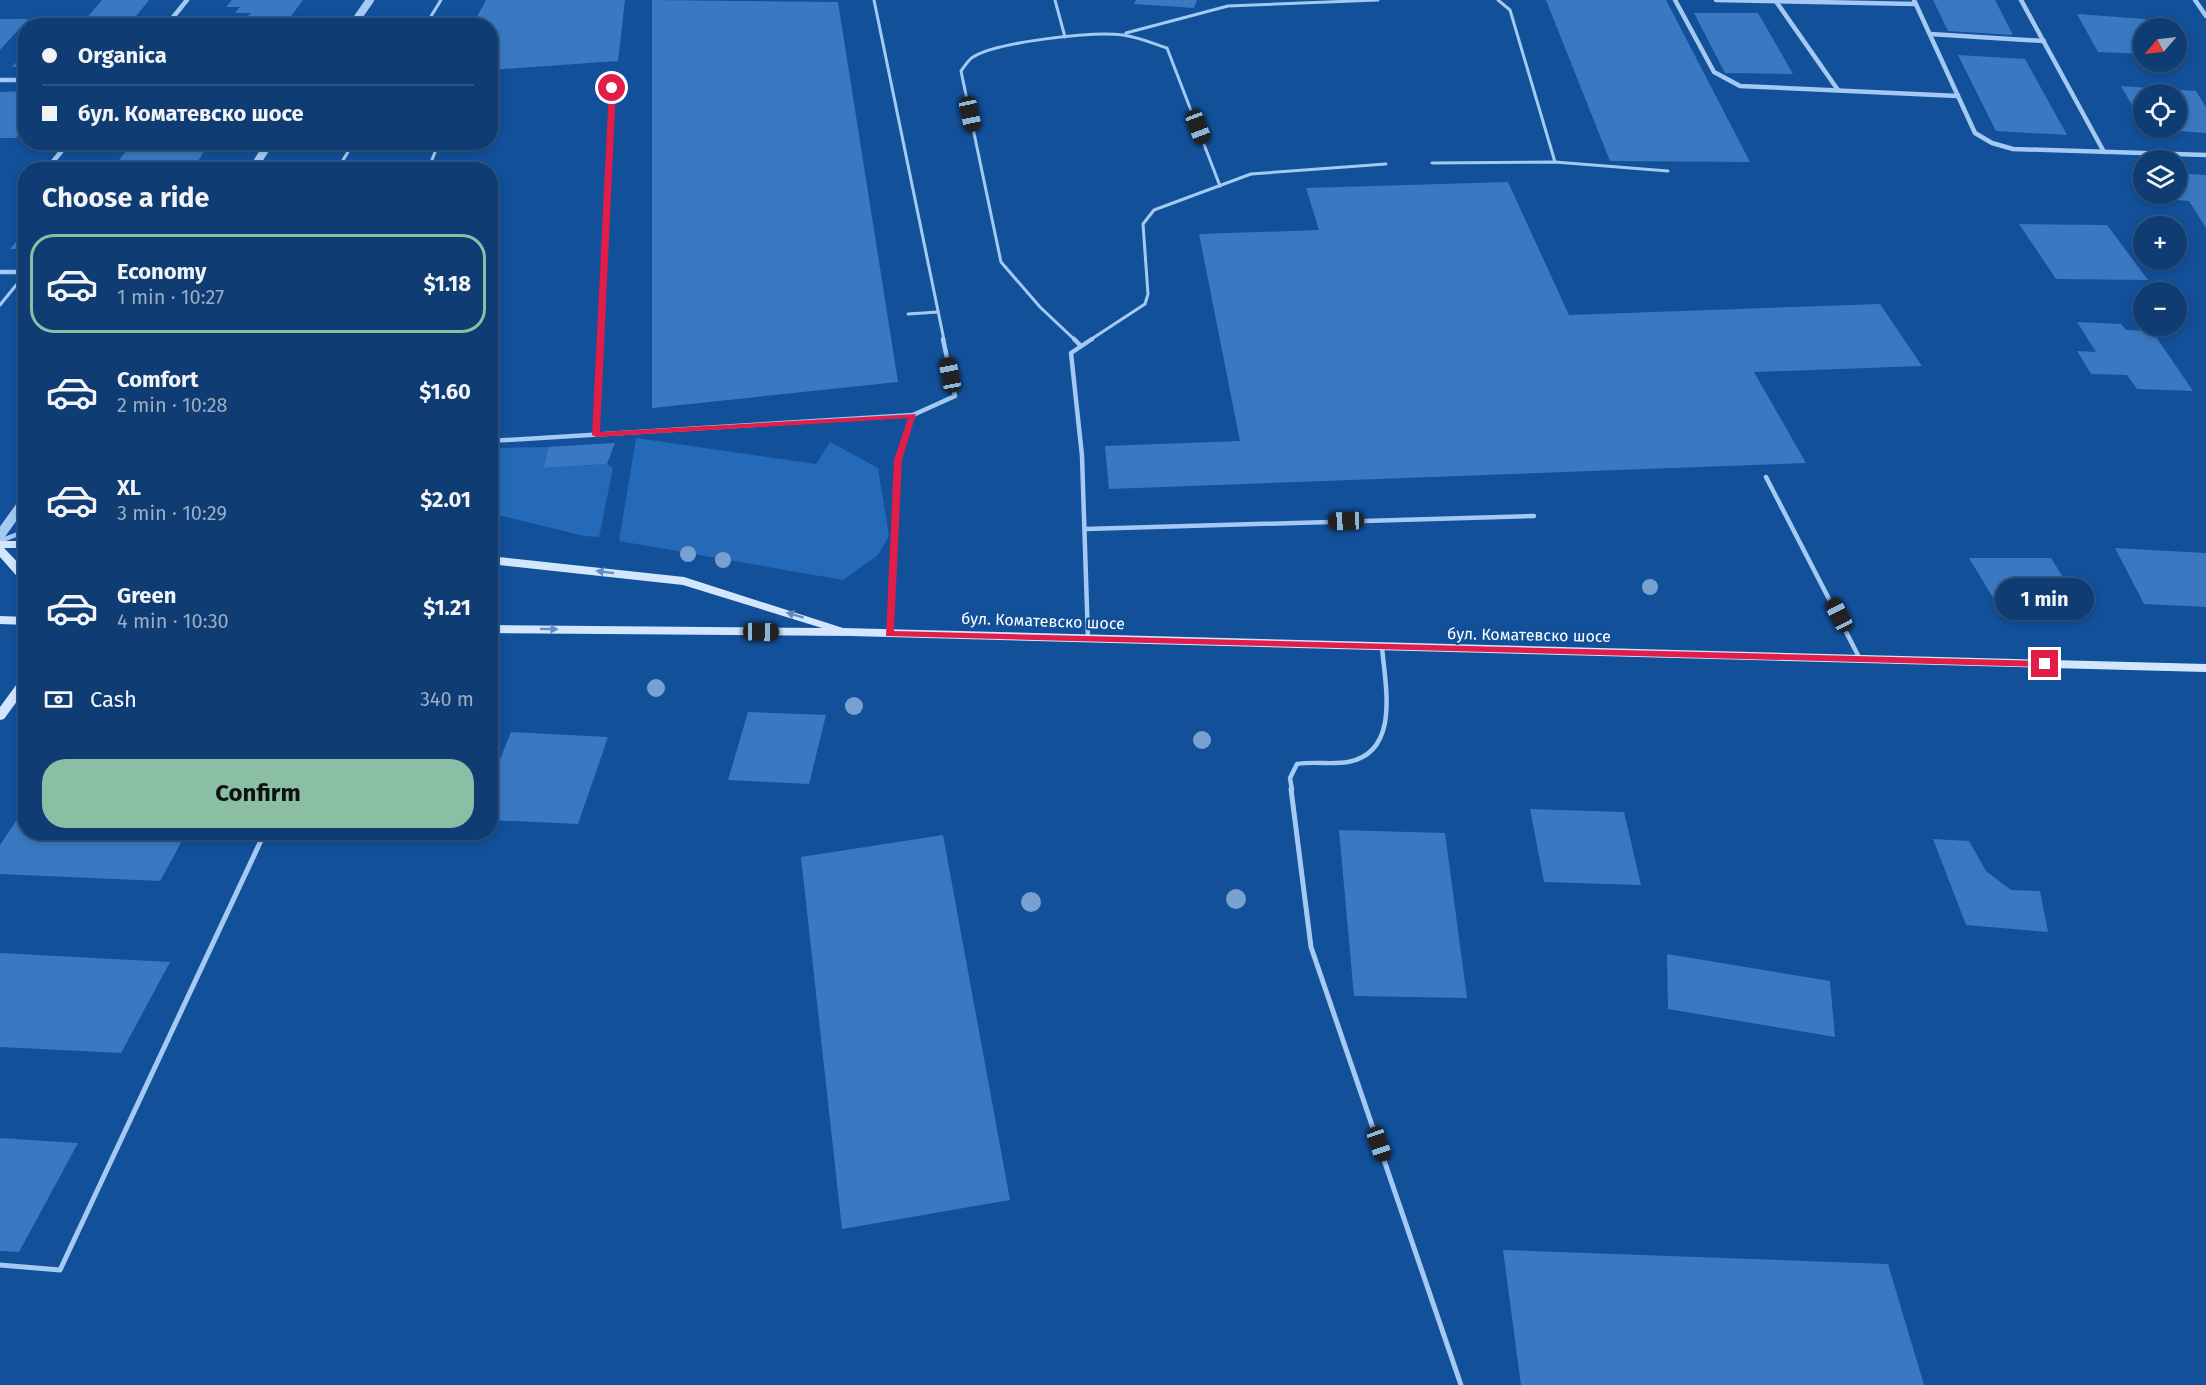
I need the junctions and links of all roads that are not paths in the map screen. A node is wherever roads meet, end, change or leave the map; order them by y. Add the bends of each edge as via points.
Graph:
1 (187, 0) edge
2 (370, 0) edge
3 (441, 0) edge
4 (874, 0) edge
5 (1055, 0) edge
6 (1378, 0) edge
7 (1498, 0) edge
8 (1675, 0) edge
9 (1716, 0) edge
10 (2021, 0) edge
11 (2195, 0) edge
12 (1775, 1) edge
13 (1915, 2) edge
14 (2206, 16) edge
15 (172, 18) edge
16 (358, 18) edge
17 (430, 18) edge
18 (1123, 33) junction
19 (1930, 34) junction
20 (1065, 37) junction
21 (2044, 41) junction
22 (0, 80) edge
23 (18, 80) edge
24 (612, 88) dead end
25 (1838, 90) junction
26 (1958, 96) junction
27 (62, 150) edge
28 (2104, 152) junction
29 (2206, 155) edge
30 (53, 162) edge
31 (1555, 162) junction
32 (1432, 163) dead end
33 (1386, 164) dead end
34 (1668, 171) dead end
35 (1220, 186) junction
36 (0, 272) edge
37 (18, 272) edge
38 (18, 282) edge
39 (0, 305) edge
40 (938, 312) junction
41 (908, 314) dead end
42 (1080, 345) junction
43 (913, 415) junction
44 (596, 435) junction
45 (498, 441) edge
46 (1767, 477) dead end
47 (18, 510) edge
48 (1533, 516) dead end
49 (1084, 529) junction
50 (0, 535) edge
51 (18, 535) edge
52 (0, 543) edge
53 (18, 544) edge
54 (0, 550) edge
55 (498, 561) edge
56 (18, 570) edge
57 (0, 620) edge
58 (18, 621) edge
59 (498, 629) edge
60 (851, 632) junction
61 (889, 634) junction
62 (1088, 639) junction
63 (1382, 647) junction
64 (1860, 659) junction
65 (2206, 668) edge
66 (18, 691) edge
67 (0, 717) edge
68 (261, 840) edge
69 (0, 1265) edge
70 (1461, 1385) edge

1 - 15 street
2 - 16 street
3 - 17 lane
4 - 40 lane
5 - 20 lane
6 - 18 lane via 1228,6
7 - 31 lane via 1510,10
8 - 25 street via 1714,72 1728,81 1740,86
9 - 12 street
10 - 21 street
11 - 14 street
12 - 13 street
12 - 25 street
13 - 19 street
18 - 20 lane
18 - 35 lane via 1148,38 1167,48
19 - 21 street
19 - 26 street
20 - 42 lane via 984,52 971,58 961,71 1001,262
21 - 28 street
22 - 23 street
24 - 44 lane
25 - 26 street
26 - 28 street via 1975,133 1992,143 2013,148
27 - 30 street
28 - 29 street
31 - 32 lane
31 - 34 lane
33 - 35 lane via 1251,174
35 - 42 lane via 1154,210 1143,224 1148,294 1145,304
36 - 37 street
38 - 39 lane
40 - 41 lane
40 - 43 lane via 955,396
42 - 49 lane via 1071,353 1082,456
43 - 44 lane
43 - 61 lane via 898,460
44 - 45 lane
46 - 64 lane
47 - 50 street
48 - 49 lane
49 - 62 lane
51 - 52 lane
52 - 53 main road
54 - 56 main road
60 -> 55 main road, бул. Коматевско шосе via 684,581
57 - 58 main road
59 -> 60 main road, бул. Коматевско шосе
60 - 61 main road, бул. Коматевско шосе
61 - 62 main road, бул. Коматевско шосе
62 - 63 main road, бул. Коматевско шосе
63 - 64 main road, бул. Коматевско шосе
63 - 70 lane via 1387,716 1383,736 1370,754 1350,762 1297,764 1290,778 1311,947
64 - 65 main road, бул. Коматевско шосе
66 - 67 main road
68 - 69 lane via 60,1270

